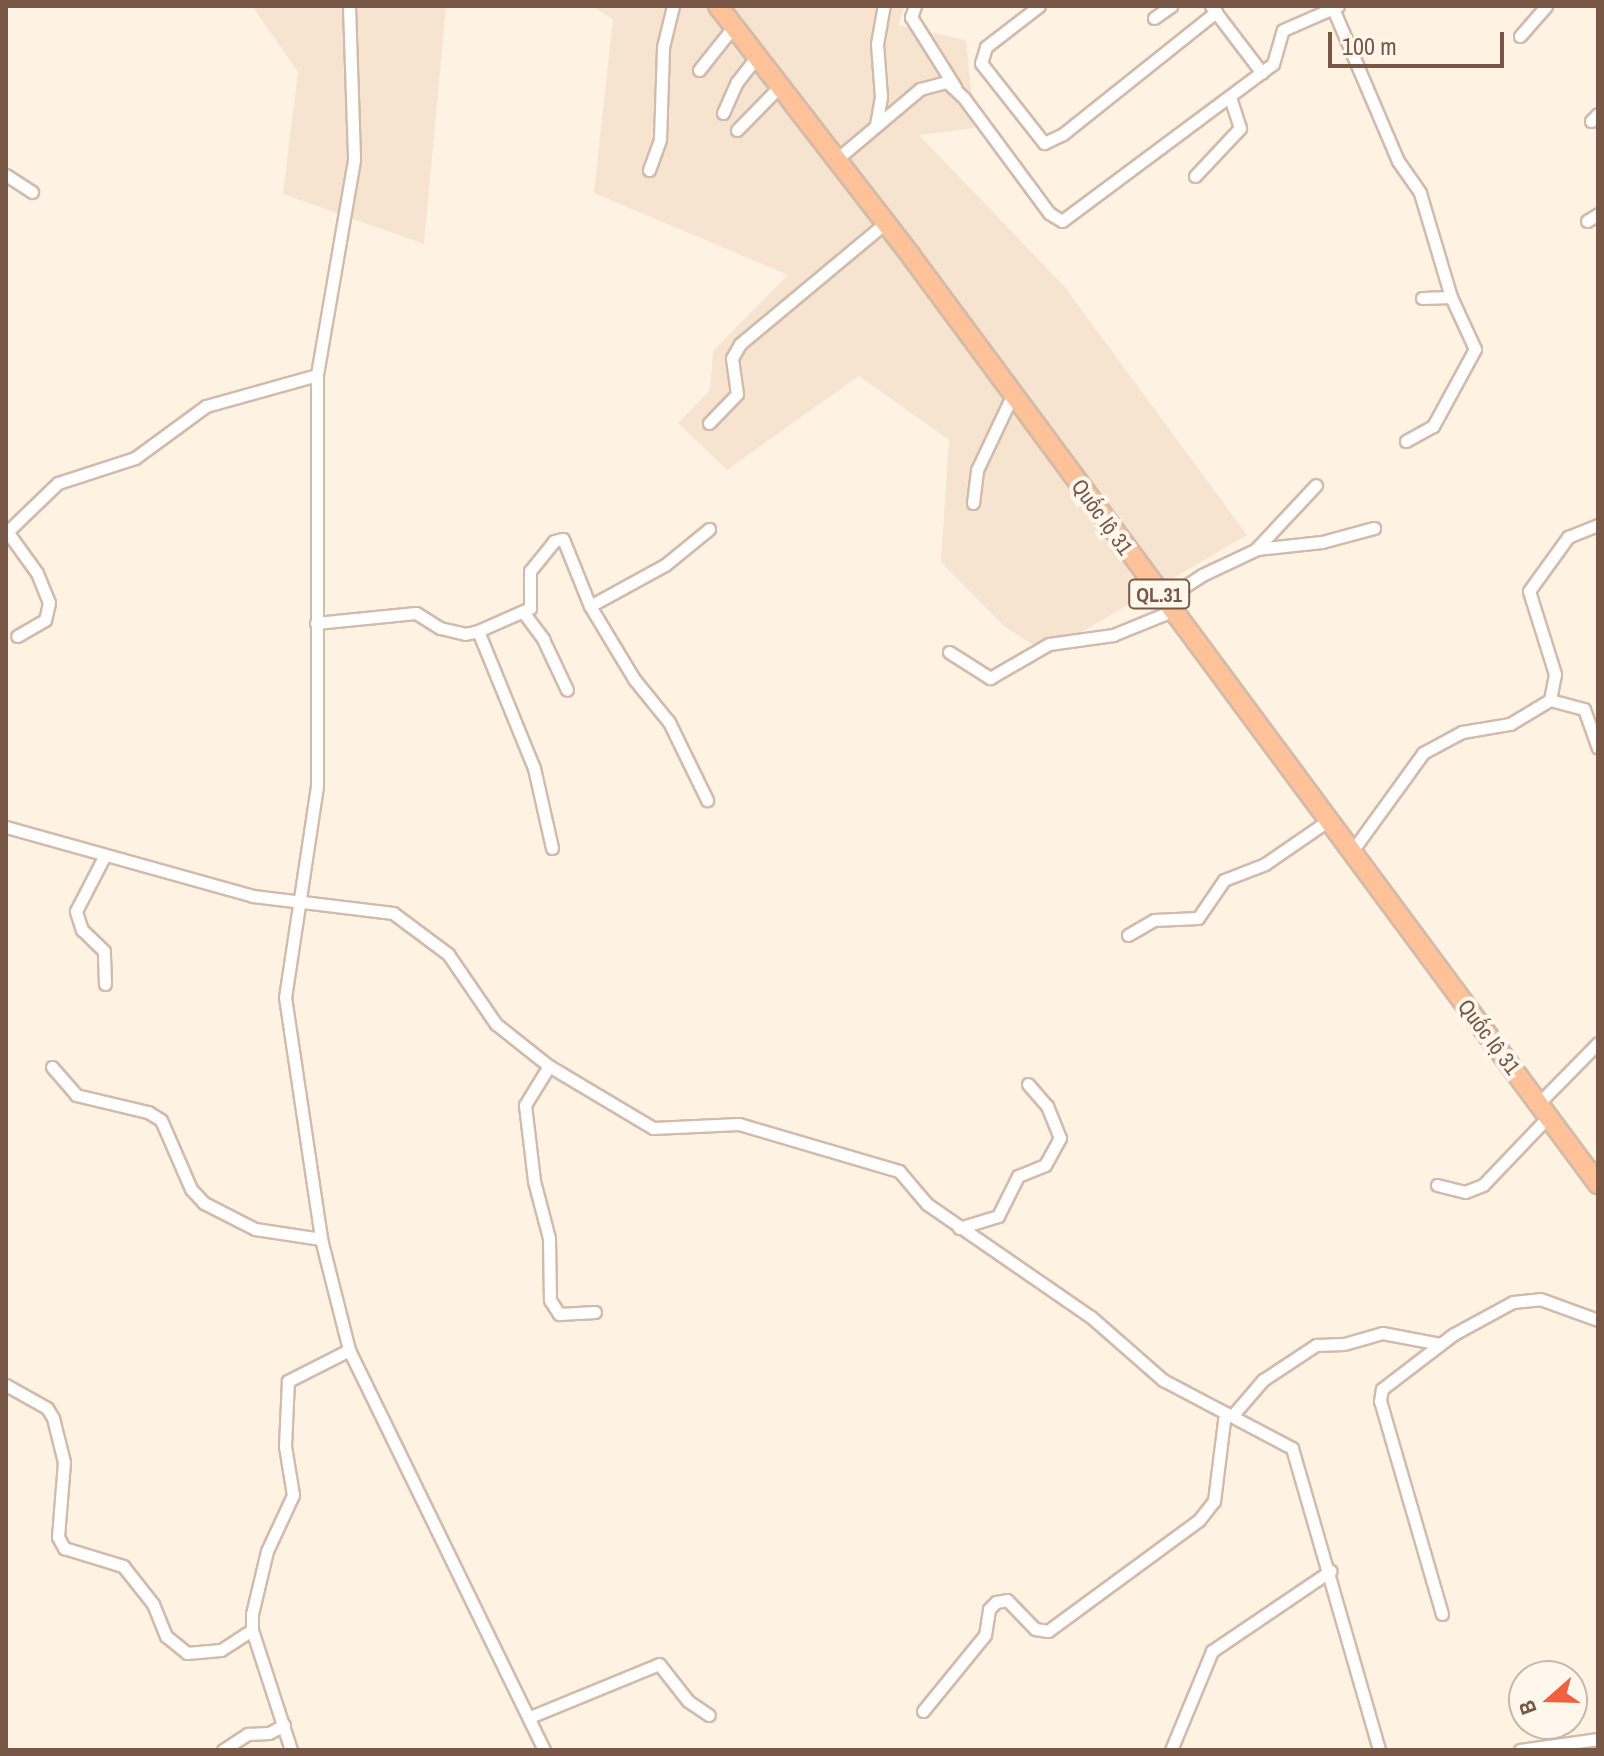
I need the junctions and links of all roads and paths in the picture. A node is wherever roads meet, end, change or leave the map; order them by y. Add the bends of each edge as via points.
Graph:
1 (349, 6) edge
2 (673, 6) edge
3 (718, 6) edge
4 (884, 6) edge
5 (915, 6) edge
6 (1039, 6) edge
7 (1171, 6) edge
8 (1546, 6) edge
9 (1336, 8) edge
10 (1213, 9) edge
11 (1154, 18) dead end
12 (734, 26) junction
13 (1520, 36) dead end
14 (757, 56) junction
15 (699, 70) dead end
16 (1262, 73) junction
17 (780, 86) junction
18 (955, 88) junction
19 (1230, 98) junction
20 (723, 113) dead end
21 (876, 126) junction
22 (737, 130) dead end
23 (837, 159) junction
24 (649, 170) dead end
25 (6, 175) edge
26 (1195, 176) dead end
27 (32, 192) dead end
28 (1598, 214) edge
29 (1587, 221) dead end
30 (885, 223) junction
31 (1451, 297) junction
32 (1422, 298) dead end
33 (317, 375) junction
34 (1013, 394) junction
35 (709, 423) dead end
36 (1406, 441) dead end
37 (1316, 485) dead end
38 (973, 503) dead end
39 (1598, 525) edge
40 (1374, 528) dead end
41 (709, 529) dead end
42 (7, 531) edge
43 (1257, 549) junction
44 (590, 606) junction
45 (1166, 609) junction
46 (523, 612) junction
47 (316, 623) junction
48 (478, 631) junction
49 (17, 636) dead end
50 (949, 652) dead end
51 (567, 690) dead end
52 (1550, 700) junction
53 (1598, 748) edge
54 (707, 800) dead end
55 (1326, 822) junction
56 (6, 827) edge
57 (552, 848) dead end
58 (105, 855) junction
59 (1350, 855) junction
60 (300, 902) junction
61 (1128, 935) dead end
62 (105, 984) dead end
63 (1598, 1043) edge
64 (549, 1066) junction
65 (52, 1067) dead end
66 (1028, 1084) dead end
67 (1544, 1110) junction
68 (1598, 1184) edge
69 (1437, 1185) dead end
70 (959, 1228) junction
71 (321, 1239) junction
72 (595, 1312) dead end
73 (1598, 1320) edge
74 (1440, 1344) junction
75 (349, 1350) junction
76 (6, 1385) edge
77 (1228, 1414) junction
78 (1330, 1571) junction
79 (1442, 1614) dead end
80 (252, 1630) junction
81 (923, 1711) dead end
82 (709, 1715) dead end
83 (530, 1717) junction
84 (284, 1725) junction
85 (1598, 1739) edge
86 (223, 1750) edge
87 (291, 1750) edge
88 (544, 1750) edge
89 (1171, 1750) edge
90 (1379, 1750) edge
91 (1520, 1750) edge

1 - 33 street via 354,160
2 - 24 street via 663,47 660,139
3 - 12 highway, Quốc lộ 31 / QL.31
4 - 21 street via 877,44 881,97
5 - 18 street via 911,17
6 - 10 street via 986,47 981,63 1044,143 1063,134
7 - 11 street
8 - 13 street
9 - 16 street via 1283,30 1277,58
9 - 31 street via 1398,161 1420,193
10 - 16 street
12 - 14 highway, Quốc lộ 31 / QL.31
12 - 15 street
14 - 17 highway, Quốc lộ 31 / QL.31
14 - 20 street
16 - 19 street
17 - 22 street
17 - 23 highway, Quốc lộ 31 / QL.31
18 - 19 street via 1049,213 1062,221
18 - 21 street via 937,81 920,89
19 - 26 street via 1240,128
21 - 23 street
23 - 30 highway, Quốc lộ 31 / QL.31
25 - 27 street
28 - 29 street
30 - 34 highway, Quốc lộ 31 / QL.31
30 - 35 street via 740,344 732,358 737,394
31 - 32 street
31 - 36 street via 1470,335 1474,358 1433,426
33 - 42 street via 206,406 135,458 58,483
33 - 47 street
34 - 38 street via 977,470
34 - 45 highway, Quốc lộ 31 / QL.31
37 - 43 street
39 - 52 street via 1568,537 1529,591 1555,674
40 - 43 street via 1322,542
41 - 44 street via 665,565
42 - 49 street via 37,573 49,603 45,620
43 - 45 street via 1202,575
44 - 46 street via 560,538 530,571 533,603
44 - 54 street via 634,679 669,722
45 - 50 street via 1113,635 1049,644 990,678
45 - 55 highway, Quốc lộ 31 / QL.31
46 - 48 street
46 - 51 street via 543,639
47 - 48 street via 416,613 440,628 465,634
47 - 60 street via 317,786
48 - 57 street via 534,768
52 - 53 street via 1584,709
52 - 59 street via 1510,724 1462,732 1434,744 1413,763
55 - 59 highway, Quốc lộ 31 / QL.31
55 - 61 street via 1265,864 1224,880 1198,918 1154,920
56 - 58 street
58 - 60 street via 253,896
58 - 62 street via 76,911 82,930 104,951
59 - 67 highway, Quốc lộ 31 / QL.31
60 - 64 street via 403,917 448,954 487,1016
60 - 71 street via 285,997
63 - 67 street
64 - 70 street via 653,1128 739,1124 885,1166 911,1180 927,1204
64 - 72 street via 525,1105 534,1181 549,1238 550,1300 559,1314
65 - 71 street via 76,1095 148,1112 161,1120 187,1182 204,1203 255,1229
66 - 70 street via 1047,1106 1060,1138 1045,1165 1018,1176 998,1216
67 - 68 highway, Quốc lộ 31 / QL.31
67 - 69 street via 1483,1185 1465,1192
70 - 77 street via 1091,1317 1175,1388
71 - 75 street
73 - 74 street via 1540,1299 1525,1299 1501,1307
74 - 77 street via 1382,1333 1344,1344 1316,1345 1263,1380
74 - 79 street via 1385,1385 1380,1401
75 - 80 street via 288,1381 285,1446 293,1495 267,1551
75 - 83 street
76 - 80 street via 47,1408 53,1418 64,1462 61,1546 123,1566 153,1604 166,1636 187,1653 221,1650
77 - 78 street via 1292,1448
77 - 81 street via 1214,1501 1199,1520 1048,1631 1035,1629 1007,1600 996,1602 985,1635
78 - 89 street via 1212,1651
78 - 90 street
80 - 84 street
82 - 83 street via 688,1701 659,1664
83 - 88 street
84 - 86 street via 269,1733 248,1734
84 - 87 street
85 - 91 street

